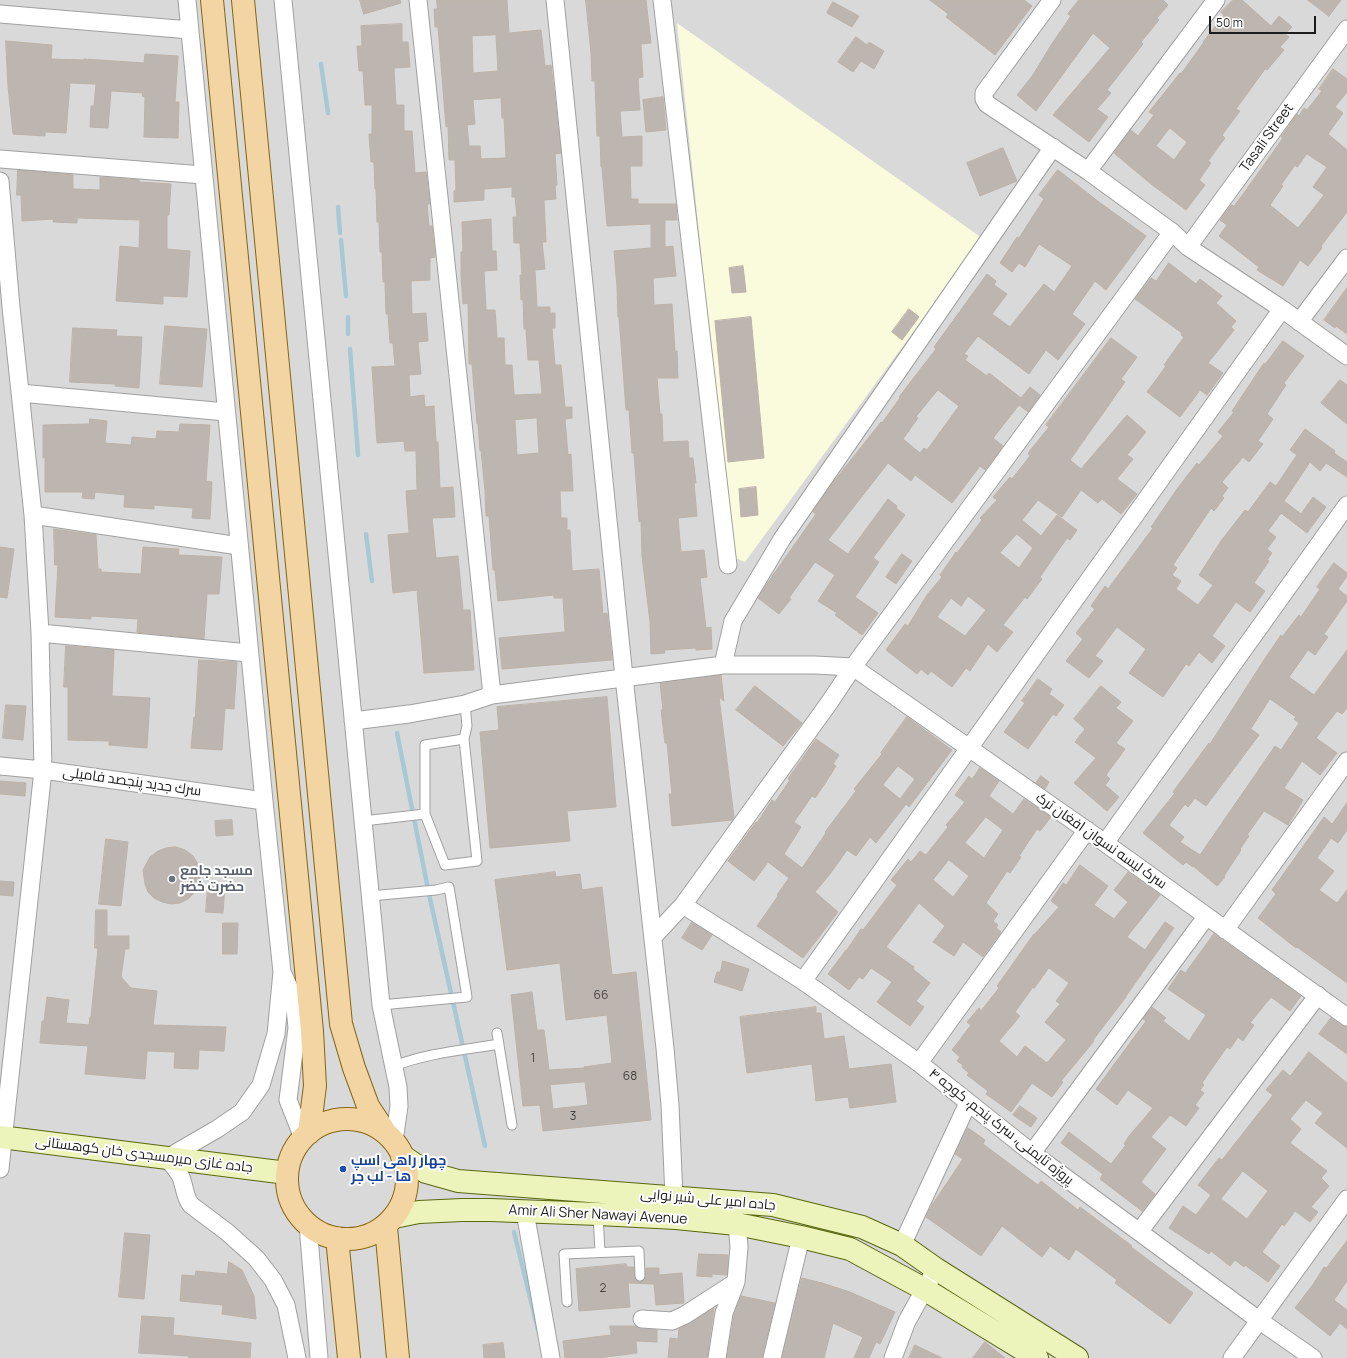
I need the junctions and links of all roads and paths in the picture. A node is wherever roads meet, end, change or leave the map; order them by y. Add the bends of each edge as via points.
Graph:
1 (187, 0) edge
2 (212, 0) edge
3 (243, 0) edge
4 (283, 0) edge
5 (418, 0) edge
6 (555, 0) edge
7 (662, 0) edge
8 (1216, 0) edge
9 (1050, 1) edge
10 (0, 14) edge
11 (1347, 29) edge
12 (190, 30) junction
13 (1053, 147) junction
14 (0, 159) edge
15 (1088, 171) junction
16 (203, 175) junction
17 (0, 181) edge
18 (1172, 232) junction
19 (1188, 247) junction
20 (1347, 258) edge
21 (1282, 309) junction
22 (1300, 322) junction
23 (1347, 356) edge
24 (20, 393) junction
25 (226, 412) junction
26 (1347, 504) edge
27 (33, 515) junction
28 (239, 546) junction
29 (728, 566) dead end
30 (40, 633) junction
31 (249, 653) junction
32 (723, 665) junction
33 (853, 667) junction
34 (624, 677) junction
35 (492, 695) junction
36 (466, 704) junction
37 (353, 721) junction
38 (464, 739) junction
39 (969, 748) junction
40 (1347, 761) edge
41 (0, 766) edge
42 (43, 770) junction
43 (264, 801) junction
44 (425, 814) junction
45 (363, 821) junction
46 (1087, 830) junction
47 (1105, 843) junction
48 (370, 896) junction
49 (683, 905) junction
50 (1206, 916) junction
51 (1225, 930) junction
52 (653, 937) junction
53 (282, 972) junction
54 (803, 981) junction
55 (1318, 995) junction
56 (381, 1005) junction
57 (1345, 1012) edge
58 (497, 1033) dead end
59 (499, 1044) junction
60 (918, 1063) junction
61 (394, 1066) junction
62 (968, 1103) junction
63 (512, 1125) dead end
64 (306, 1135) junction
65 (2, 1137) edge
66 (394, 1143) junction
67 (1032, 1153) junction
68 (166, 1158) junction
69 (0, 1169) edge
70 (287, 1173) junction
71 (674, 1197) junction
72 (1347, 1199) edge
73 (525, 1212) junction
74 (598, 1214) junction
75 (390, 1222) junction
76 (737, 1224) junction
77 (308, 1225) junction
78 (1139, 1232) junction
79 (801, 1237) junction
80 (337, 1238) junction
81 (902, 1245) junction
82 (600, 1252) junction
83 (936, 1268) junction
84 (640, 1276) dead end
85 (736, 1282) junction
86 (924, 1289) junction
87 (567, 1302) dead end
88 (642, 1319) dead end
89 (1260, 1321) junction
90 (297, 1358) edge
91 (319, 1358) edge
92 (350, 1358) edge
93 (398, 1358) edge
94 (551, 1358) edge
95 (717, 1358) edge
96 (772, 1358) edge
97 (893, 1358) edge
98 (1037, 1358) edge
99 (1077, 1358) edge
100 (1232, 1358) edge
101 (1312, 1358) edge

1 - 12 street
2 - 64 main road via 311,1023 315,1086
3 - 66 main road via 341,1024 368,1106
4 - 37 street
5 - 35 street
6 - 34 street
7 - 29 street
8 - 15 street
9 - 13 street via 984,93 984,99 987,104
10 - 12 street
11 - 19 street, Tasali Street
12 - 16 street
13 - 15 street
13 - 32 street via 782,539 733,621
14 - 16 street
15 - 18 street
16 - 25 street
17 - 24 street
18 - 19 street
18 - 33 street
19 - 21 street
20 - 22 street
21 - 22 street
21 - 39 street
22 - 23 street
24 - 25 street
24 - 27 street
25 - 28 street
26 - 47 street
27 - 28 street
27 - 30 street
28 - 31 street
30 - 31 street
30 - 42 street
31 - 43 street
32 - 33 street
32 - 34 street
33 - 39 street, سرک لیسه نسوان افغان‌ ترک
33 - 49 street
34 - 35 street
34 - 52 street
35 - 36 street
36 - 37 street
36 - 38 lane via 467,726
37 - 45 street
38 - 44 lane via 425,745
38 - 44 lane via 477,861 445,865
39 - 46 street, سرک لیسه نسوان افغان‌ ترک
39 - 54 street
40 - 51 street
41 - 42 street, سرك جدید پنجصد فامیلی
42 - 43 street, سرك جدید پنجصد فامیلی
42 - 65 street
43 - 53 street
44 - 45 lane
45 - 48 street
46 - 47 street, سرک لیسه نسوان افغان‌ ترک
46 - 60 street
47 - 50 street, سرک لیسه نسوان افغان‌ ترک
48 - 56 street
48 - 56 lane via 449,887 467,997
49 - 52 street
49 - 54 street, پروژه تایمنی، سرک پنجم، کوچه ۴
50 - 51 street, سرک لیسه نسوان افغان‌ ترک
50 - 67 street
51 - 55 street, سرک لیسه نسوان افغان‌ ترک
52 - 71 street via 670,1105
53 - 64 street via 294,998 296,1028 288,1100
53 - 68 street via 276,1034 261,1085 242,1112
54 - 60 street, پروژه تایمنی، سرک پنجم، کوچه ۴
55 - 57 street, سرک لیسه نسوان افغان‌ ترک
55 - 78 street
56 - 61 street
58 - 59 lane
59 - 61 lane via 450,1051
59 - 63 lane
60 - 62 street, پروژه تایمنی، سرک پنجم، کوچه ۴
61 - 66 street via 399,1106
62 - 67 street, پروژه تایمنی، سرک پنجم، کوچه ۴
62 - 81 street
64 - 66 main road via 330,1121 347,1118 375,1125
64 - 70 main road via 292,1154
65 - 68 main road, جاده غازی میرمسجدی خان کوهستانی
65 - 69 street
66 - 71 main road, جاده امیر علی شیر نوایی via 426,1172 458,1181
66 - 75 main road via 406,1171 406,1187 402,1203
67 - 78 street, پروژه تایمنی، سرک پنجم، کوچه ۴
68 - 70 main road, جاده غازی میرمسجدی خان کوهستانی
68 - 90 street via 180,1176 187,1201 256,1258 273,1280 286,1306
70 - 77 main road via 288,1192 296,1210
71 - 81 main road, جاده امیر علی شیر نوایی via 773,1205 862,1227
72 - 89 street
73 - 74 main road, Amir Ali Sher Nawayi Avenue
73 - 75 main road, Amir Ali Sher Nawayi Avenue via 419,1212
73 - 94 street
74 - 76 main road, Amir Ali Sher Nawayi Avenue
74 - 82 lane
75 - 80 main road via 368,1235 353,1239
75 - 93 main road
76 - 79 main road, Amir Ali Sher Nawayi Avenue
76 - 85 street via 739,1247
77 - 80 main road via 322,1234
77 - 91 street
78 - 89 street, پروژه تایمنی، سرک پنجم، کوچه ۴
79 - 86 main road, Amir Ali Sher Nawayi Avenue via 850,1248
79 - 96 street
80 - 92 main road
81 - 83 main road, جاده امیر علی شیر نوایی
82 - 84 lane via 638,1251
82 - 87 lane via 564,1254
83 - 86 street
83 - 99 main road, جاده امیر علی شیر نوایی
85 - 88 street via 672,1321
85 - 95 street via 724,1313
86 - 97 street via 907,1321
86 - 98 main road, Amir Ali Sher Nawayi Avenue
89 - 100 street
89 - 101 street, پروژه تایمنی، سرک پنجم، کوچه ۴

